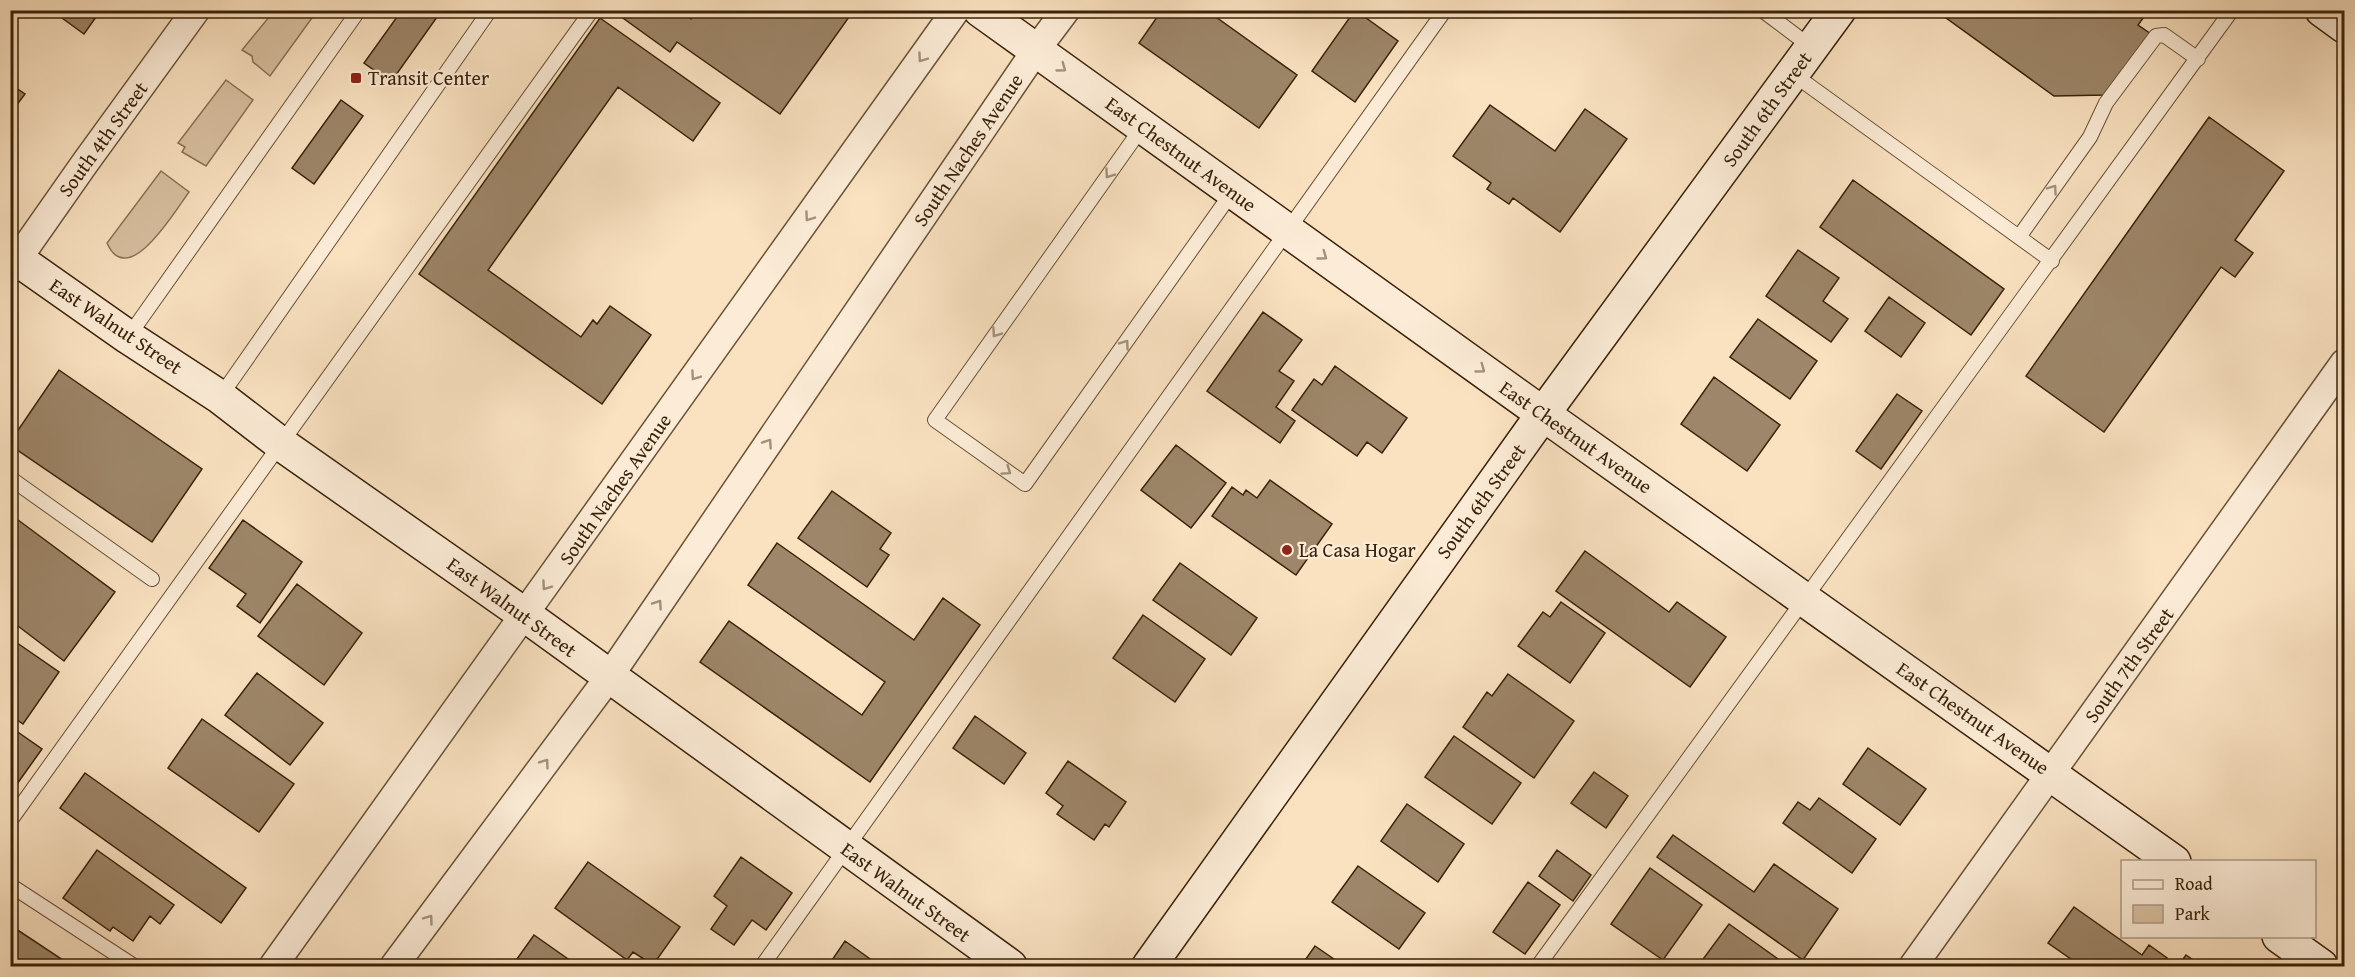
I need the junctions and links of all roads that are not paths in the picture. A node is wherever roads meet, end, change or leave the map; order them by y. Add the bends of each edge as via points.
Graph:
1 (196, 10) edge
2 (359, 10) edge
3 (490, 10) edge
4 (592, 10) edge
5 (956, 10) edge
6 (980, 10) edge
7 (1066, 10) edge
8 (1445, 10) edge
9 (1762, 10) edge
10 (1839, 10) edge
11 (2232, 10) edge
12 (2322, 10) edge
13 (2344, 26) edge
14 (1812, 47) junction
15 (1036, 50) junction
16 (2198, 58) junction
17 (1793, 74) junction
18 (1143, 126) junction
19 (1233, 191) junction
20 (1288, 231) junction
21 (2019, 237) junction
22 (13, 261) edge
23 (2052, 261) junction
24 (128, 337) junction
25 (2344, 363) edge
26 (220, 397) junction
27 (1543, 414) junction
28 (281, 444) junction
29 (10, 478) edge
30 (152, 579) dead end
31 (1804, 599) junction
32 (525, 615) junction
33 (609, 677) junction
34 (2051, 774) junction
35 (10, 821) edge
36 (846, 849) junction
37 (2173, 860) edge
38 (10, 885) edge
39 (134, 966) edge
40 (273, 966) edge
41 (394, 966) edge
42 (762, 966) edge
43 (1010, 966) edge
44 (1149, 966) edge
45 (1538, 966) edge
46 (1913, 966) edge

1 - 22 street, South 4th Street
2 - 24 lane
3 - 26 lane
4 - 28 lane
5 -> 32 street, South Naches Avenue
6 - 15 street, East Chestnut Avenue
7 - 15 street, South Naches Avenue
8 - 20 lane
9 - 14 lane
10 - 14 street, South 6th Street
11 - 16 lane
12 - 13 street
14 - 17 street, South 6th Street
15 -> 18 street, East Chestnut Avenue
33 -> 15 street, South Naches Avenue
21 -> 16 lane via 2090,137 2106,103 2156,36 2164,35
16 - 23 lane
17 - 21 lane
17 - 27 street, South 6th Street
18 - 19 street, East Chestnut Avenue
18 -> 19 lane via 935,420 1025,484
19 - 20 street, East Chestnut Avenue
20 -> 27 street, East Chestnut Avenue
20 - 36 lane
21 - 23 lane
22 - 24 street, East Walnut Street
23 - 31 lane
24 - 26 street, East Walnut Street
25 - 34 street, South 7th Street
26 - 28 street, East Walnut Street
27 - 31 street, East Chestnut Avenue
27 - 44 street, South 6th Street
28 - 32 street, East Walnut Street
28 - 35 lane
29 - 30 lane
31 - 34 street, East Chestnut Avenue
31 - 45 lane
32 - 33 street, East Walnut Street
32 - 40 street, South Naches Avenue
33 - 36 street, East Walnut Street
41 -> 33 street, South Naches Avenue
34 - 37 street, East Chestnut Avenue
34 - 46 street, South 7th Street
36 - 42 lane
36 - 43 street, East Walnut Street
38 - 39 lane

